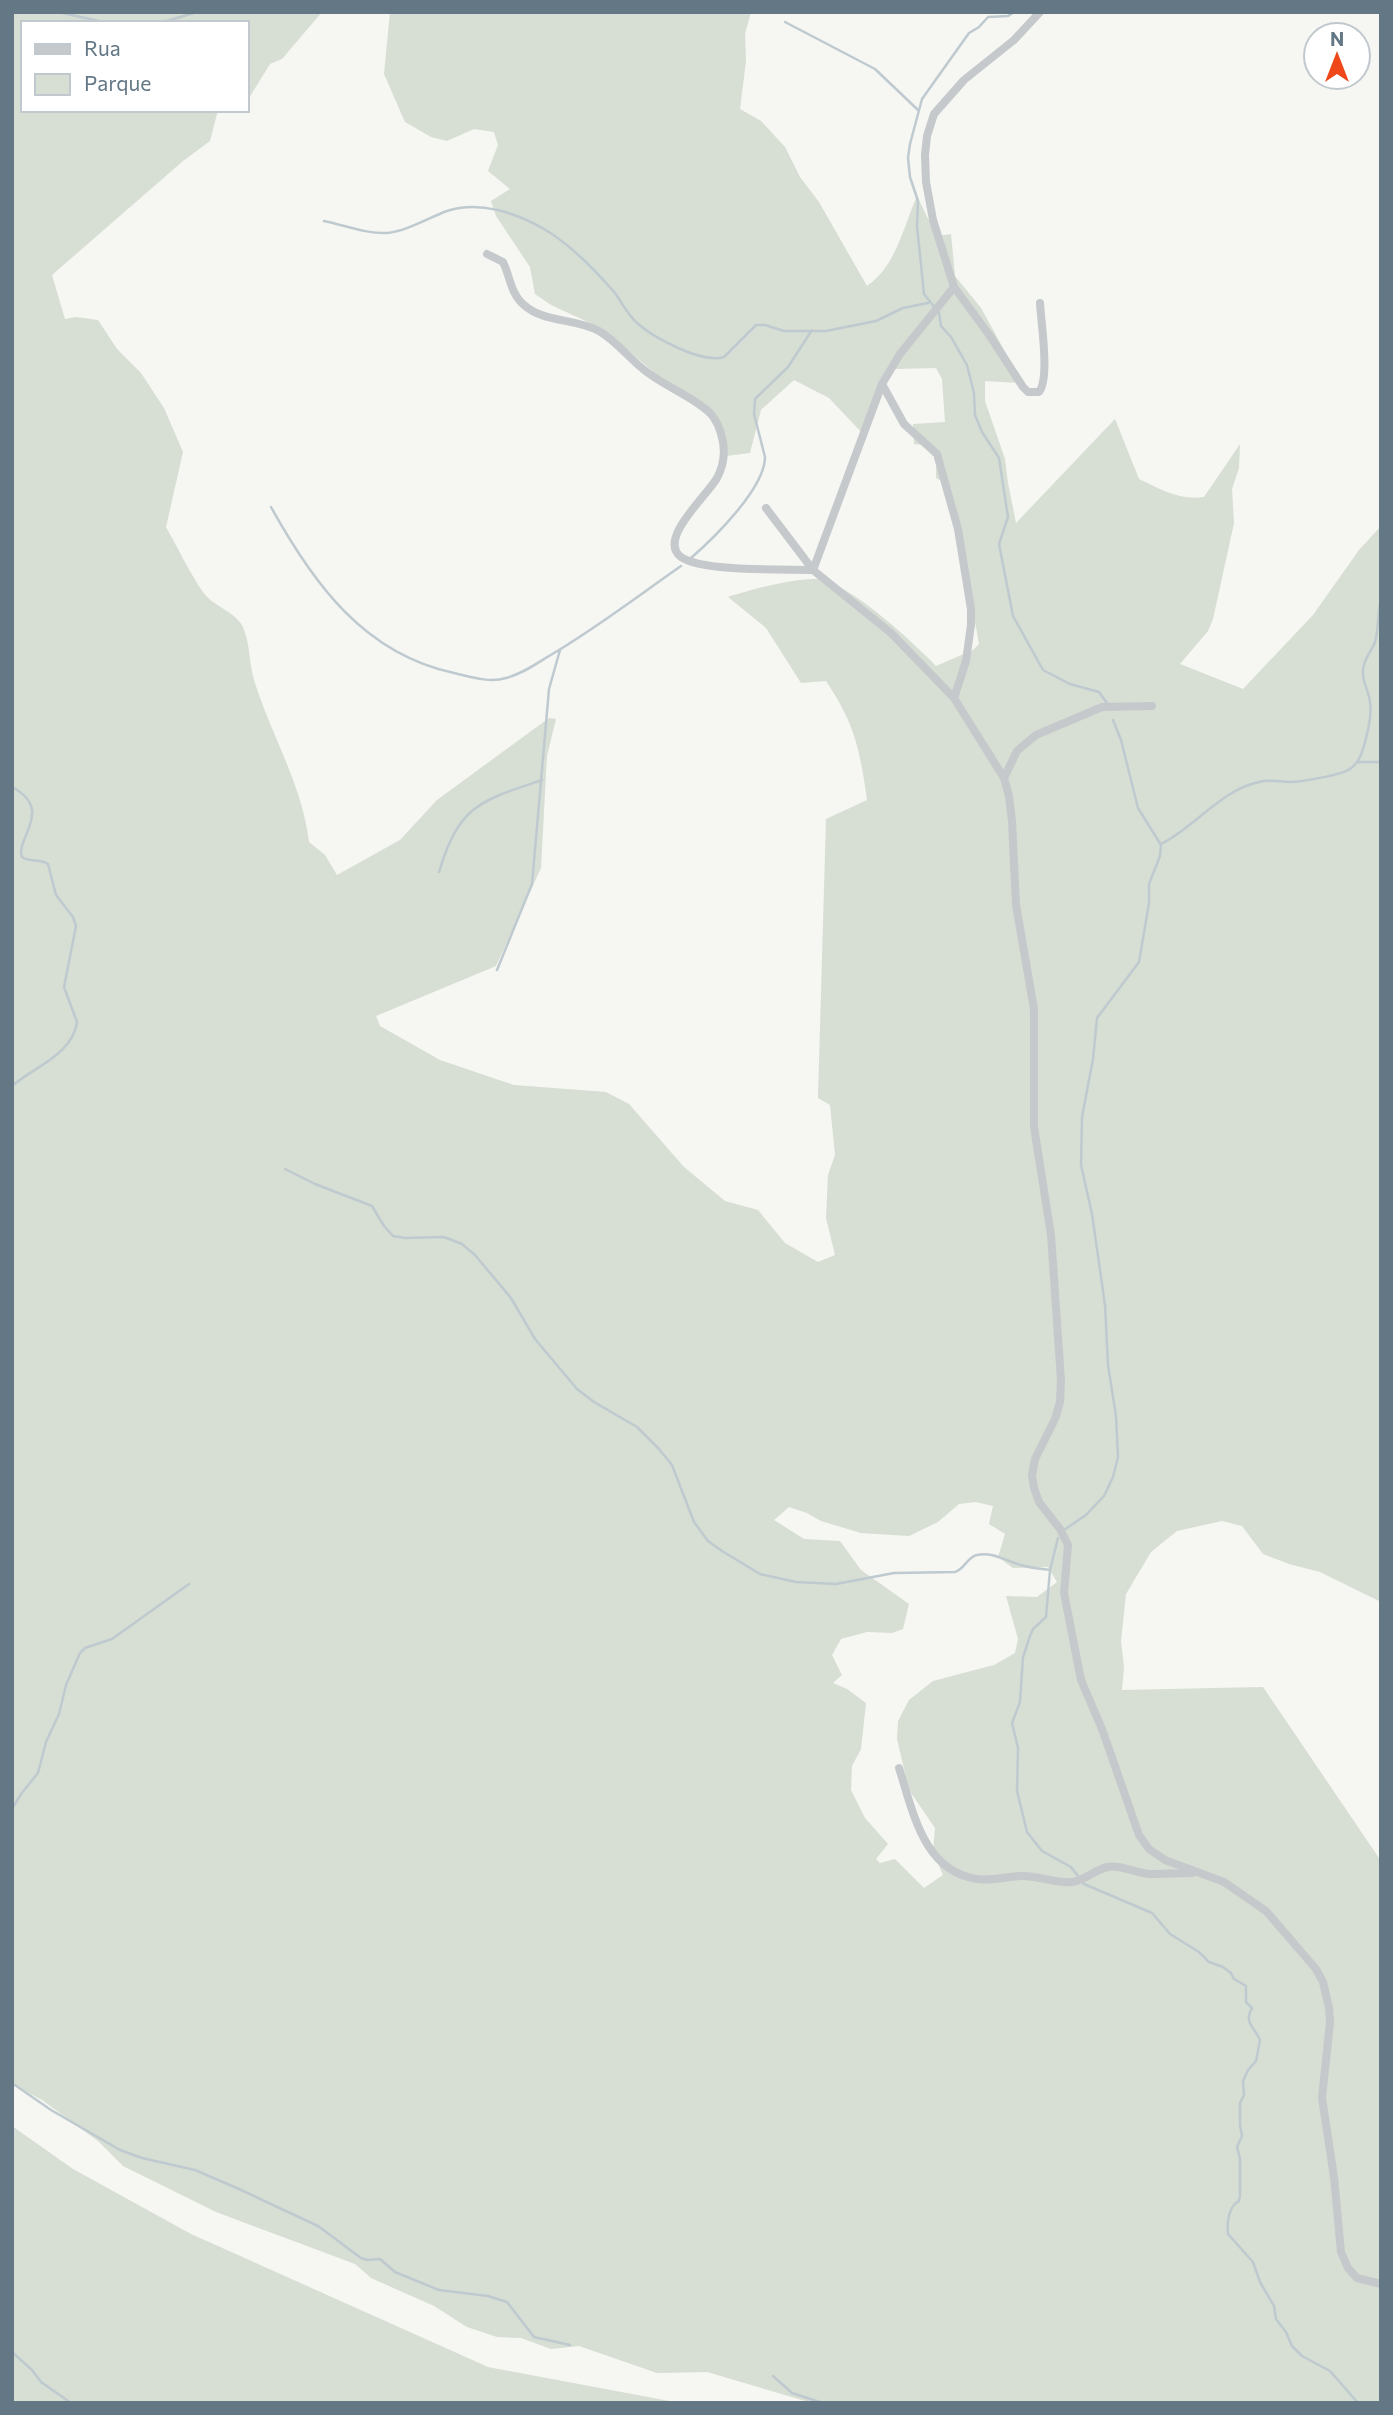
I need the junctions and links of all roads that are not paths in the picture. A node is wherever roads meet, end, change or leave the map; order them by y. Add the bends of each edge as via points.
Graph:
1 (1040, 12) edge
2 (486, 254) dead end
3 (954, 288) junction
4 (1040, 303) dead end
5 (882, 384) junction
6 (766, 508) dead end
7 (813, 570) junction
8 (954, 698) junction
9 (1152, 706) dead end
10 (1004, 778) junction
11 (899, 1768) dead end
12 (1198, 1872) junction
13 (1381, 2284) edge

1 - 3 street via 1014,40 964,80 934,114 927,136 926,182
2 - 7 street via 503,262 523,304 601,332 643,370 710,414 722,434 723,464 678,527 674,541 681,556 711,566
3 - 4 street via 1023,387 1033,393 1042,388 1044,375
3 - 5 street via 900,354
5 - 7 street
5 - 8 street via 904,424 937,454 958,529 971,625 967,661
6 - 7 street
7 - 8 street via 891,634
8 - 10 street
9 - 10 street via 1102,707 1036,735 1017,751
10 - 12 street via 1012,821 1016,905 1034,1009 1034,1127 1051,1235 1061,1380 1055,1419 1035,1460 1034,1488 1068,1545 1064,1593 1081,1680 1139,1835 1165,1860
11 - 12 street via 930,1850 943,1866 961,1875 1076,1882 1112,1866 1147,1874
12 - 13 street via 1224,1882 1266,1911 1307,1956 1323,1982 1330,2022 1323,2110 1341,2252 1357,2278

